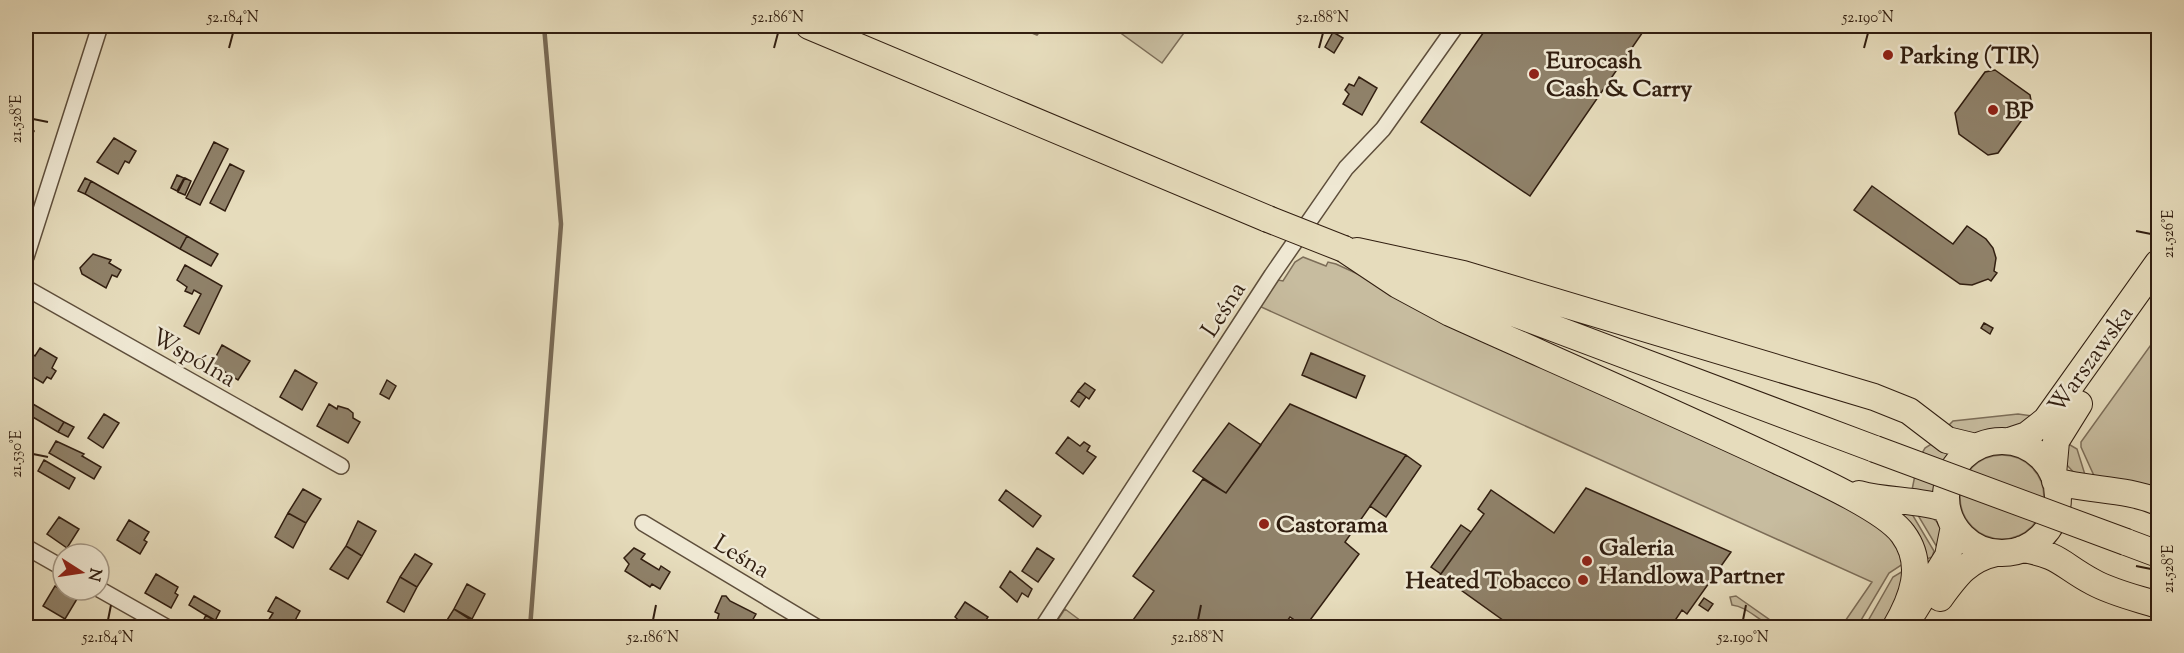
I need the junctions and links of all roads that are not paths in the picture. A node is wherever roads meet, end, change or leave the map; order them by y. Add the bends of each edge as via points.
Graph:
1 (100, 26) edge
2 (809, 26) edge
3 (1456, 26) edge
4 (1344, 249) junction
5 (26, 257) edge
6 (2158, 263) edge
7 (26, 288) edge
8 (2158, 288) edge
9 (2009, 441) junction
10 (1976, 447) junction
11 (341, 466) dead end
12 (2054, 478) junction
13 (1821, 482) junction
14 (2158, 502) edge
15 (1950, 517) junction
16 (644, 523) dead end
17 (26, 547) edge
18 (2022, 549) junction
19 (1996, 553) junction
20 (2158, 554) edge
21 (51, 561) edge
22 (111, 596) edge
23 (2158, 604) edge
24 (168, 627) edge
25 (818, 627) edge
26 (1042, 627) edge
27 (1895, 627) edge
28 (1900, 627) edge
29 (1919, 627) edge

1 - 5 street
2 - 4 main road, bridge
3 - 26 street, Leśna via 1383,129 1346,168
4 - 10 main road via 1463,274 1874,397 1910,411 1947,440
4 - 13 main road via 1450,313
4 - 20 main road, bridge
6 - 9 main road, Warszawska via 2046,420 2027,435
7 - 11 street, Wspólna
8 - 12 main road, Warszawska via 2060,431 2054,452
9 - 10 main road via 1986,442
9 - 12 main road via 2036,452
10 - 15 main road via 1956,464 1949,478 1946,493
12 - 14 main road
12 - 18 main road via 2058,498 2054,518 2042,536
13 - 15 main road via 1873,498 1927,503
13 - 27 main road via 1892,522 1910,547 1914,586
15 - 19 main road via 1965,539
15 - 28 main road via 1952,542 1945,562
16 - 25 street, Leśna
17 - 21 street
18 - 19 main road
18 - 23 main road via 2055,556 2092,581
19 - 29 main road via 1964,567
22 - 24 street

